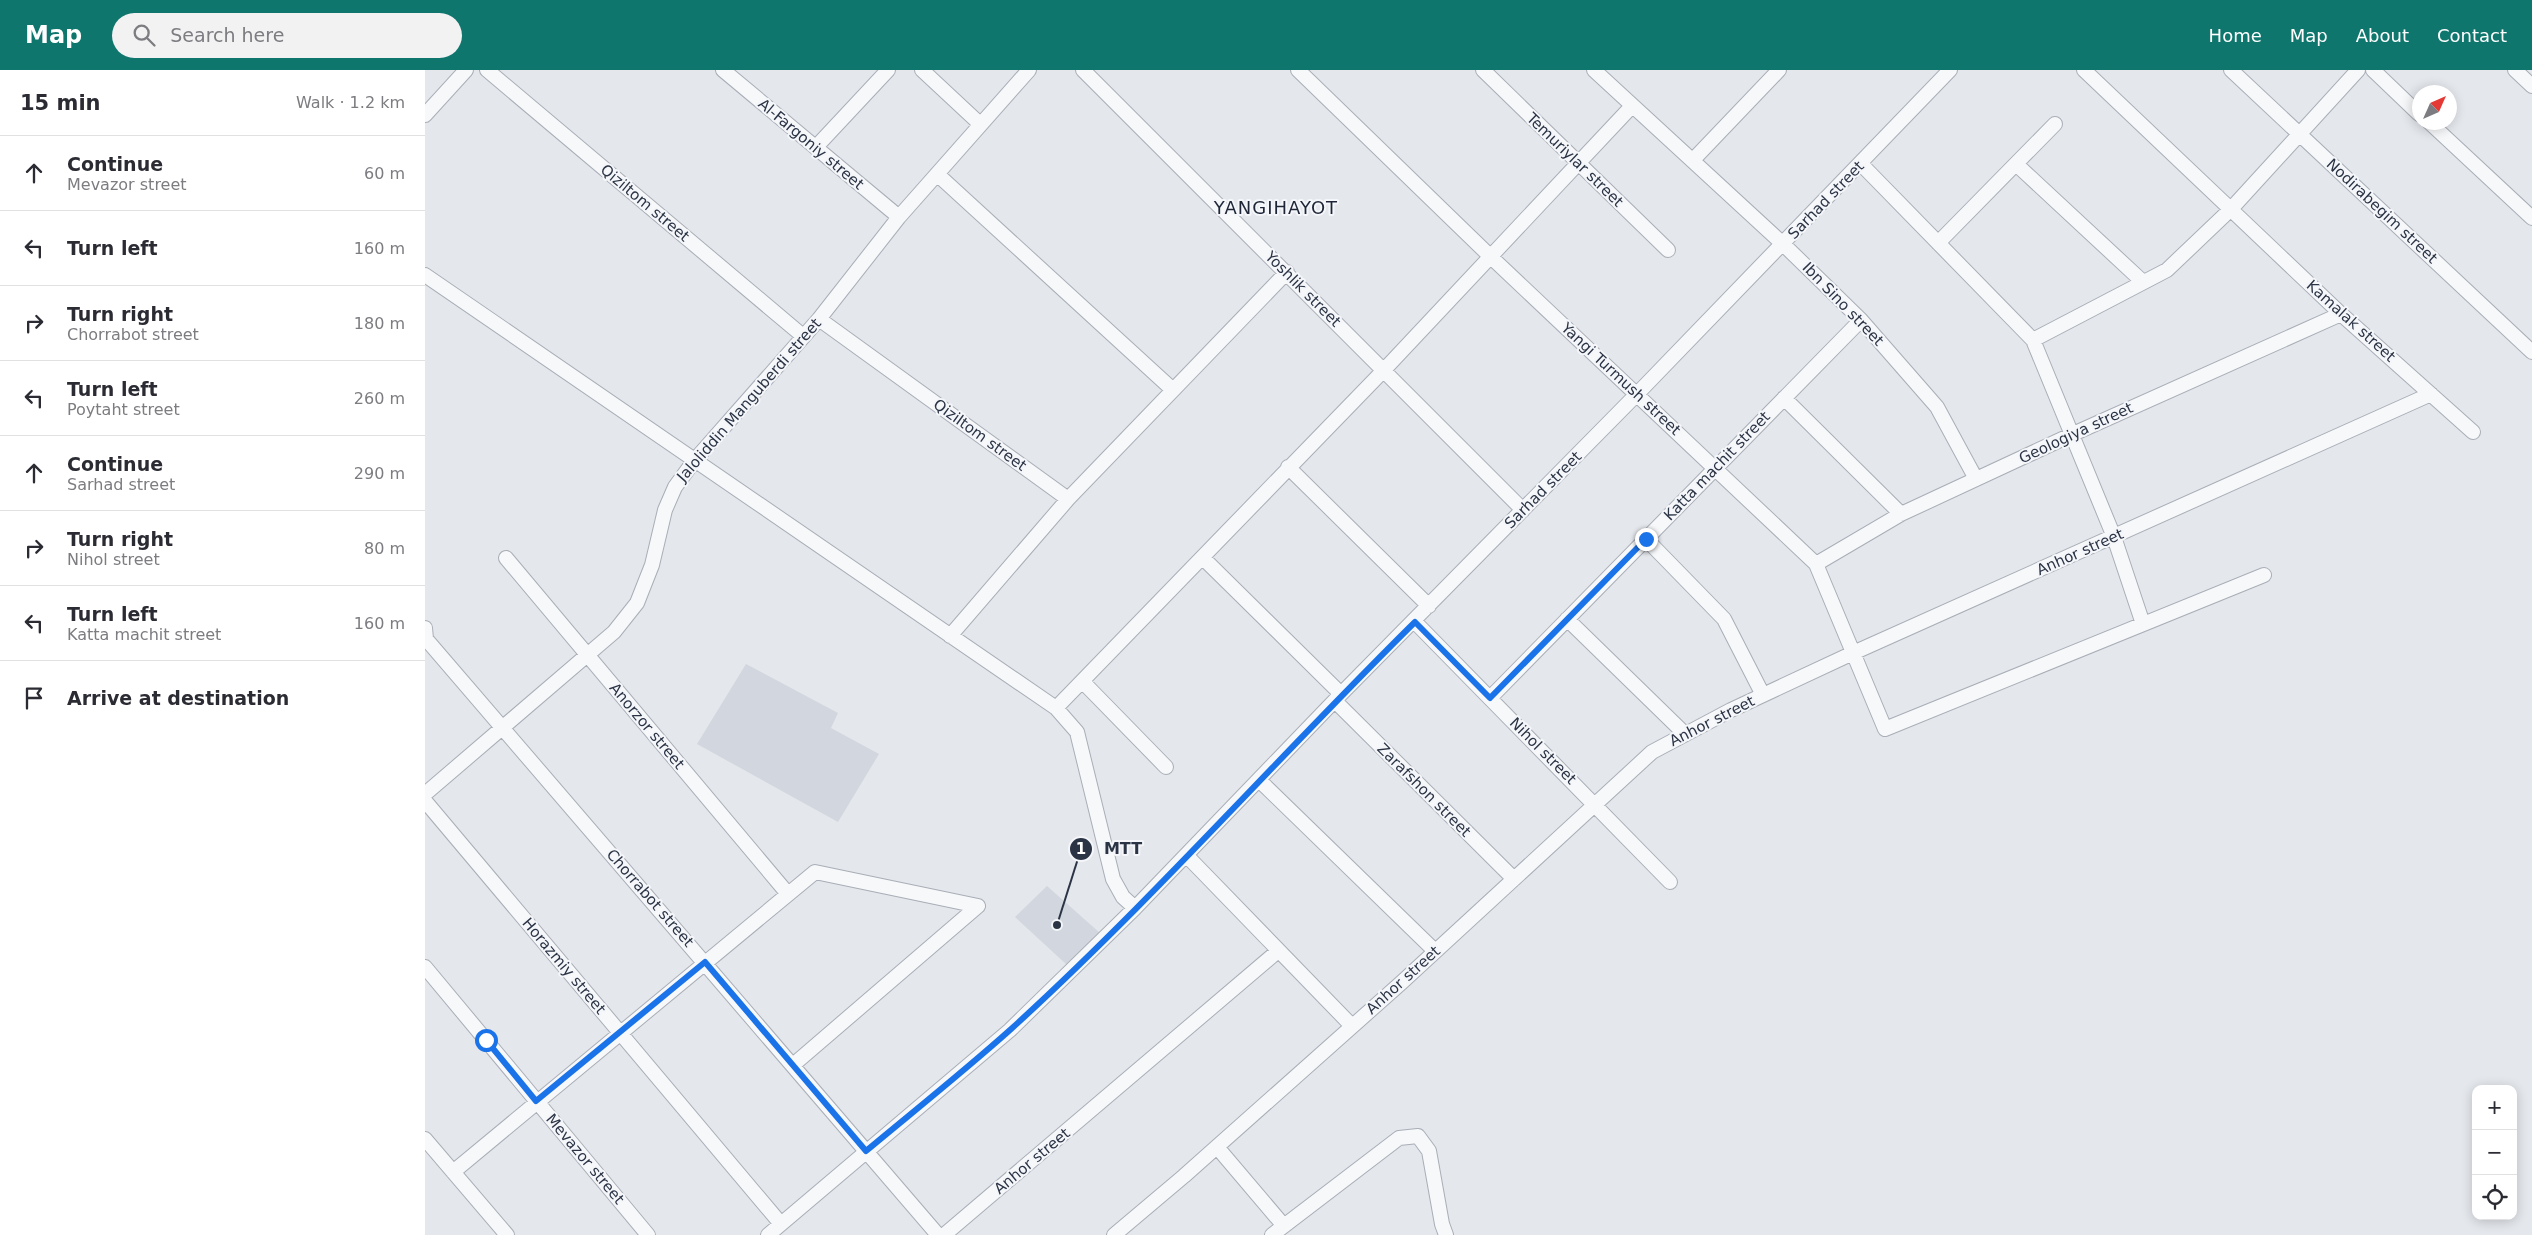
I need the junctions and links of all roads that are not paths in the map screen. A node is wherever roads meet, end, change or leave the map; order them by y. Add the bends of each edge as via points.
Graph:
1 (466, 70) edge
2 (487, 70) edge
3 (723, 70) edge
4 (888, 70) edge
5 (922, 70) edge
6 (1029, 70) edge
7 (1083, 70) edge
8 (1298, 70) edge
9 (1483, 70) edge
10 (1594, 70) edge
11 (1949, 70) edge
12 (2084, 70) edge
13 (2231, 70) edge
14 (2358, 70) edge
15 (2373, 70) edge
16 (2515, 70) edge
17 (1771, 73) edge
18 (2532, 86) edge
19 (1632, 106) junction
20 (2412, 107) edge
21 (425, 115) edge
22 (980, 124) junction
23 (2055, 124) dead end
24 (2438, 130) edge
25 (2298, 132) junction
26 (816, 147) junction
27 (1693, 160) junction
28 (1577, 164) junction
29 (1861, 164) junction
30 (2016, 164) junction
31 (937, 174) junction
32 (2231, 209) junction
33 (899, 217) junction
34 (2532, 218) edge
35 (1938, 243) junction
36 (1783, 244) junction
37 (1668, 250) dead end
38 (1491, 257) junction
39 (1287, 272) junction
40 (425, 275) edge
41 (2143, 282) junction
42 (2341, 314) junction
43 (819, 319) junction
44 (1861, 320) junction
45 (803, 336) junction
46 (2033, 340) junction
47 (2532, 352) edge
48 (1383, 370) junction
49 (1173, 390) junction
50 (1637, 394) junction
51 (2431, 394) junction
52 (1784, 398) junction
53 (2473, 432) dead end
54 (2073, 434) junction
55 (694, 461) junction
56 (1287, 467) junction
57 (1716, 468) junction
58 (1975, 479) junction
59 (1068, 499) junction
60 (1523, 510) junction
61 (1901, 514) junction
62 (2114, 537) junction
63 (1646, 539) junction
64 (505, 558) dead end
65 (1203, 558) junction
66 (1816, 564) junction
67 (2264, 575) dead end
68 (1429, 606) junction
69 (1567, 619) junction
70 (1415, 622) junction
71 (2143, 624) junction
72 (425, 636) edge
73 (950, 636) junction
74 (1853, 653) junction
75 (587, 655) junction
76 (1083, 682) junction
77 (1763, 695) junction
78 (1338, 698) junction
79 (1490, 698) junction
80 (1056, 708) junction
81 (503, 727) junction
82 (1685, 734) junction
83 (1166, 767) dead end
84 (1259, 780) junction
85 (425, 794) edge
86 (425, 801) edge
87 (1595, 804) junction
88 (1187, 856) junction
89 (1514, 879) junction
90 (1670, 882) dead end
91 (788, 894) junction
92 (1135, 908) junction
93 (1279, 951) junction
94 (1435, 951) junction
95 (705, 962) junction
96 (425, 967) edge
97 (1352, 1026) junction
98 (620, 1032) junction
99 (793, 1065) junction
100 (536, 1101) junction
101 (425, 1139) edge
102 (1217, 1147) junction
103 (866, 1151) junction
104 (453, 1172) junction
105 (781, 1224) junction
106 (1284, 1226) junction
107 (507, 1235) edge
108 (648, 1235) edge
109 (768, 1235) edge
110 (938, 1235) edge
111 (945, 1235) edge
112 (1114, 1235) edge
113 (1272, 1235) edge
114 (1446, 1235) edge

1 - 21 street
2 - 45 street, Qiziltom street
3 - 26 street, Al-Fargoniy street
4 - 26 street
5 - 22 street
6 - 22 street, Jaloliddin Manguberdi street
7 - 39 street, Yoshlik street
8 - 38 street, Yangi Turmush street
9 - 28 street, Temuriylar street
10 - 19 street, Ibn Sino street
11 - 29 street, Sarhad street
12 - 32 street, Kamalak street
13 - 25 street, Nodirabegim street
14 - 25 street
15 - 20 street
16 - 18 street
17 - 27 street
19 - 27 street, Ibn Sino street
19 - 28 street
22 - 31 street, Jaloliddin Manguberdi street
23 - 30 street
24 - 34 street
25 - 32 street
25 - 47 street, Nodirabegim street
26 - 33 street, Al-Fargoniy street
27 - 36 street, Ibn Sino street
28 - 37 street, Temuriylar street
28 - 38 street
29 - 35 street
29 - 36 street, Sarhad street
30 - 35 street
30 - 41 street
31 - 33 street, Jaloliddin Manguberdi street
31 - 49 street
32 - 41 street via 2167,270
32 - 42 street, Kamalak street
33 - 43 street, Jaloliddin Manguberdi street
35 - 46 street
36 - 44 street, Ibn Sino street
36 - 50 street, Sarhad street
38 - 48 street
38 - 50 street, Yangi Turmush street
39 - 48 street, Yoshlik street
39 - 49 street
40 - 55 street
41 - 46 street
42 - 51 street, Kamalak street
42 - 54 street, Geologiya street
43 - 45 street, Jaloliddin Manguberdi street
43 - 59 street, Qiziltom street
44 - 52 street, Katta machit street
44 - 58 street, Ibn Sino street via 1937,407
45 - 55 street, Jaloliddin Manguberdi street
46 - 54 street
48 - 56 street
48 - 60 street, Yoshlik street
49 - 59 street
50 - 57 street, Yangi Turmush street
50 - 60 street, Sarhad street
51 - 53 street, Kamalak street
51 - 62 street, Anhor street
52 - 57 street, Katta machit street
52 - 61 street
54 - 58 street, Geologiya street
54 - 62 street
55 - 73 street
55 - 75 street, Jaloliddin Manguberdi street via 675,487 665,510 652,565 637,603 614,632
56 - 65 street
56 - 68 street
57 - 63 street, Katta machit street
57 - 66 street, Yangi Turmush street
58 - 61 street, Geologiya street
59 - 73 street
60 - 68 street, Sarhad street
61 - 66 street, Geologiya street
62 - 71 street
62 - 74 street, Anhor street
63 - 69 street, Katta machit street
63 - 77 street via 1724,618
64 - 75 street, Anorzor street
65 - 76 street
65 - 78 street, Zarafshon street
66 - 74 street, Yangi Turmush street
67 - 71 street
68 - 70 street, Sarhad street
69 - 79 street, Katta machit street
69 - 82 street
70 - 78 street, Sarhad street
70 - 79 street, Nihol street
71 - 74 street, Yangi Turmush street via 1885,729
72 - 81 street, Chorrabot street
73 - 80 street
74 - 77 street, Anhor street
75 - 81 street, Jaloliddin Manguberdi street
75 - 91 street, Anorzor street
76 - 80 street
76 - 83 street
77 - 82 street, Anhor street
78 - 84 street, Sarhad street
78 - 89 street, Zarafshon street
79 - 87 street, Nihol street
80 - 92 street via 1077,732 1113,879 1123,897
81 - 85 street, Jaloliddin Manguberdi street
81 - 95 street, Chorrabot street
82 - 87 street, Anhor street via 1653,752
84 - 88 street, Sarhad street
84 - 94 street
86 - 98 street, Horazmiy street
87 - 89 street, Anhor street
87 - 90 street, Nihol street
88 - 92 street, Sarhad street
88 - 93 street
89 - 94 street, Anhor street
91 - 95 street
91 - 99 street via 815,872 978,906
92 - 103 street, Sarhad street via 1010,1030
93 - 97 street
93 - 111 street, Anhor street
94 - 97 street, Anhor street
95 - 98 street
95 - 99 street, Chorrabot street
96 - 100 street, Mevazor street
97 - 102 street, Anhor street
98 - 100 street
98 - 105 street, Horazmiy street
99 - 103 street, Chorrabot street
100 - 104 street
100 - 108 street, Mevazor street
101 - 104 street
102 - 106 street
102 - 112 street, Anhor street
103 - 105 street, Sarhad street
103 - 110 street, Chorrabot street
104 - 107 street
105 - 109 street, Sarhad street
106 - 113 street
106 - 114 street via 1399,1138 1418,1136 1429,1151

